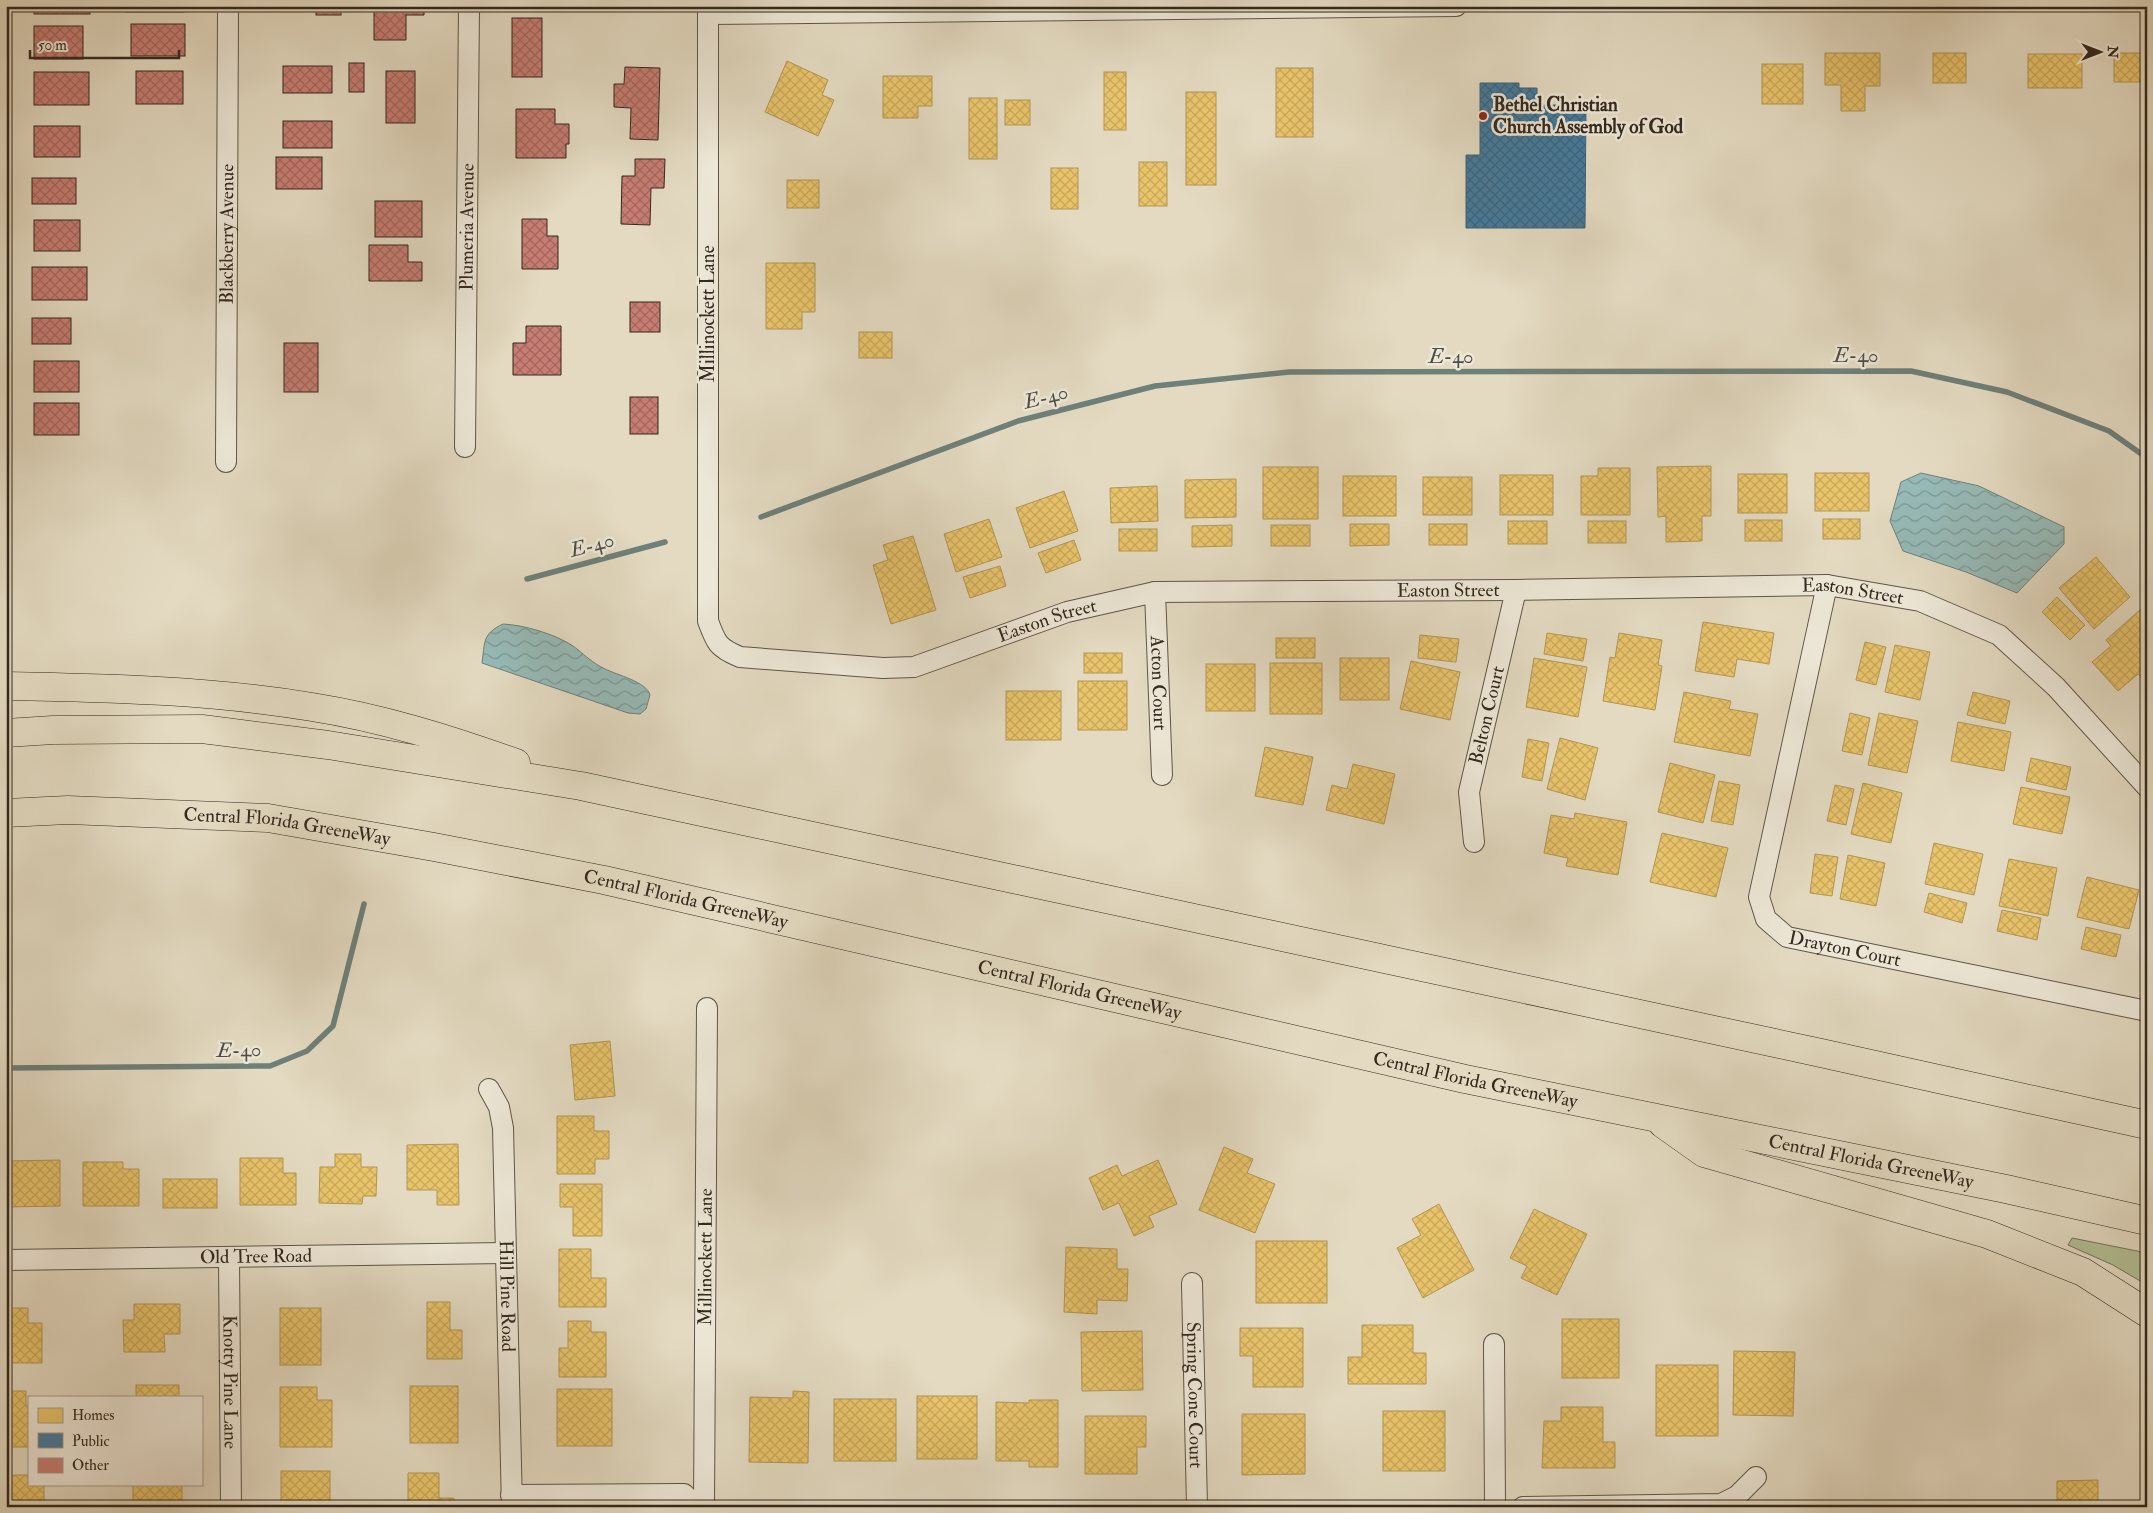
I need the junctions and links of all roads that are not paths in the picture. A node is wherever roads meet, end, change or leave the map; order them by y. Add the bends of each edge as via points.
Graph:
1 (228, 6) edge
2 (469, 6) edge
3 (1456, 6) edge
4 (708, 10) edge
5 (465, 447) dead end
6 (226, 462) dead end
7 (1827, 585) junction
8 (1516, 590) junction
9 (1155, 592) junction
10 (708, 621) joint
11 (6, 686) edge
12 (6, 732) edge
13 (1162, 775) dead end
14 (581, 786) junction
15 (2147, 788) edge
16 (6, 812) edge
17 (1474, 842) dead end
18 (707, 1008) dead end
19 (2147, 1011) edge
20 (489, 1088) dead end
21 (1653, 1117) junction
22 (2147, 1125) edge
23 (2147, 1221) edge
24 (505, 1253) junction
25 (229, 1257) junction
26 (6, 1260) edge
27 (1192, 1283) dead end
28 (2147, 1312) edge
29 (1494, 1344) dead end
30 (1756, 1477) dead end
31 (512, 1501) edge
32 (231, 1507) edge
33 (697, 1507) edge
34 (704, 1507) edge
35 (1197, 1507) edge
36 (1495, 1507) edge
37 (1524, 1507) edge

1 - 6 street, Blackberry Avenue
2 - 5 street, Plumeria Avenue
3 - 4 street
4 - 10 street, Millinockett Lane
7 - 8 street, Easton Street
7 - 15 street, Easton Street via 1920,601 1999,636 2056,687
7 - 19 street, Drayton Court via 1759,897 1766,919 1787,937
8 - 9 street, Easton Street
8 - 17 street, Belton Court via 1469,792
9 - 10 street, Easton Street via 1066,612 914,666 883,668 740,657 724,650 715,640
9 - 13 street, Acton Court
11 - 14 highway via 140,688 312,706 436,735
12 - 14 highway via 202,729 328,745
14 - 22 highway
16 - 21 highway, Central Florida GreeneWay via 68,810 268,818 434,847 613,882 1455,1076
18 - 34 street, Millinockett Lane
20 - 24 street, Hill Pine Road via 503,1128
21 - 23 highway, Central Florida GreeneWay
21 - 28 highway via 1704,1153 1988,1234 2083,1272
24 - 25 street, Old Tree Road
24 - 31 street, Hill Pine Road
25 - 26 street, Old Tree Road
25 - 32 street, Knotty Pine Lane
27 - 35 street, Spring Cone Court
29 - 36 street
30 - 37 street via 1737,1496 1721,1504
31 - 33 street via 684,1494

